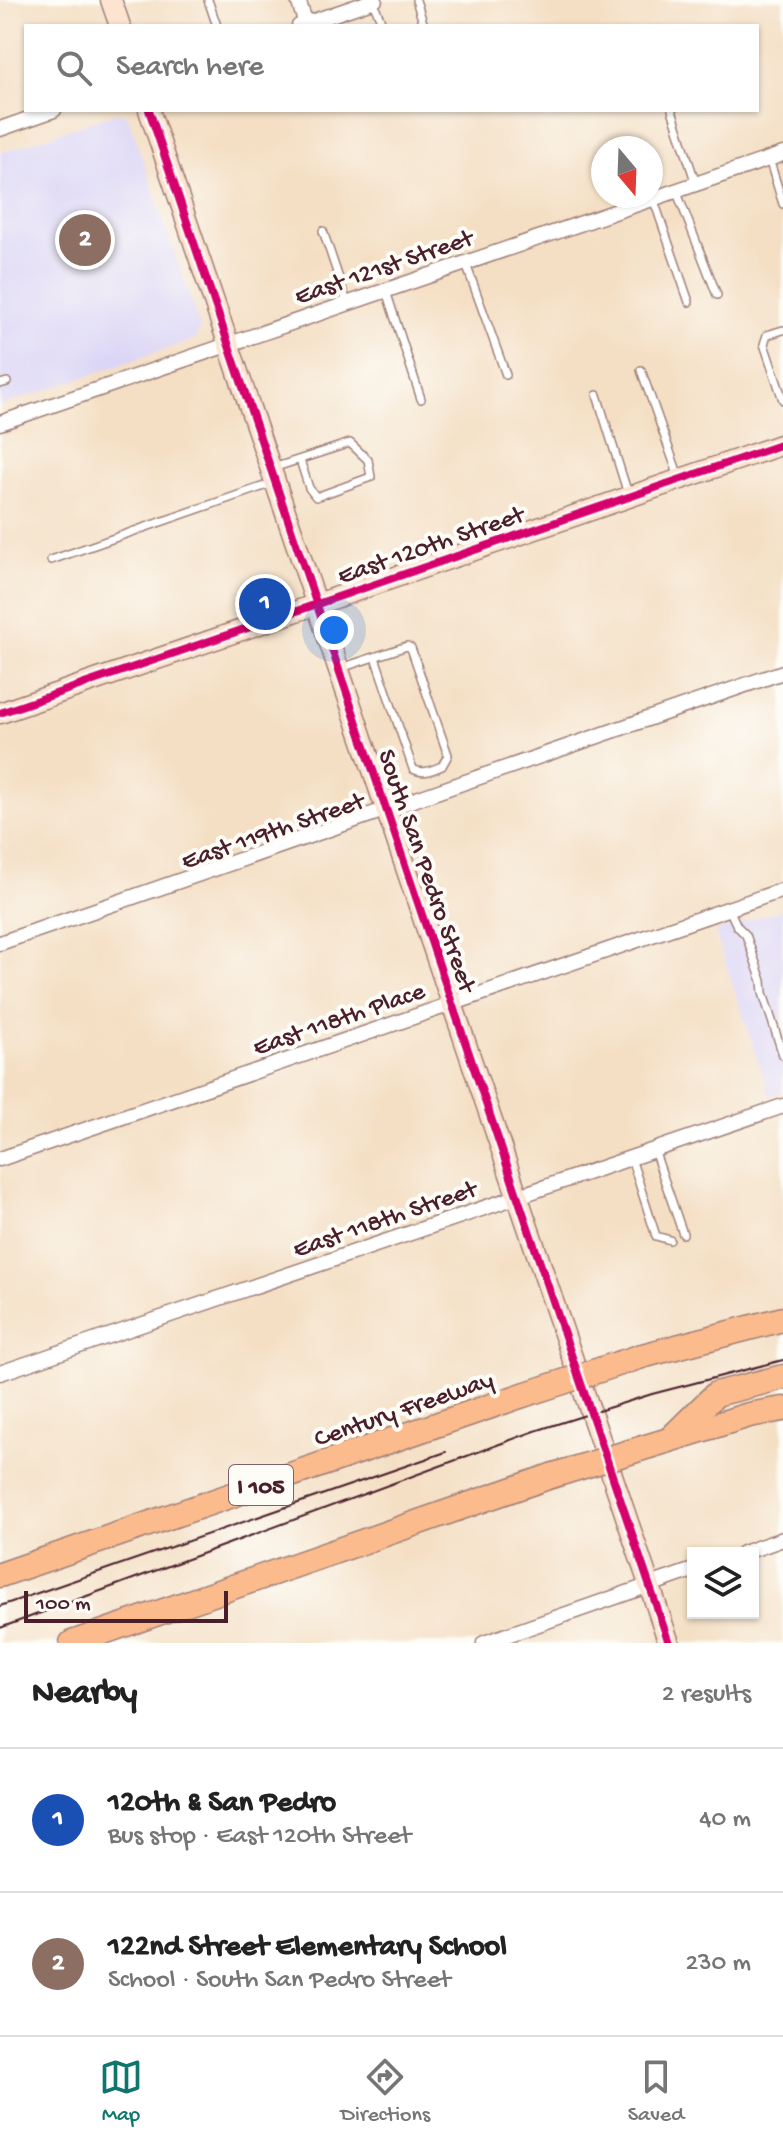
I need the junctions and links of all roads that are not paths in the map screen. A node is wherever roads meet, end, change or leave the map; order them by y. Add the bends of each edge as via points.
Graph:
1 (111, 0) edge
2 (208, 0) edge
3 (298, 0) edge
4 (374, 0) edge
5 (416, 0) edge
6 (119, 24) edge
7 (216, 24) edge
8 (303, 24) edge
9 (306, 24) edge
10 (382, 24) edge
11 (423, 24) edge
12 (48, 112) edge
13 (150, 112) edge
14 (673, 112) edge
15 (0, 129) edge
16 (776, 156) edge
17 (696, 184) junction
18 (676, 190) junction
19 (663, 195) edge
20 (783, 204) edge
21 (624, 208) edge
22 (656, 208) edge
23 (323, 231) dead end
24 (465, 262) junction
25 (385, 289) junction
26 (717, 295) dead end
27 (347, 302) junction
28 (689, 302) dead end
29 (783, 330) edge
30 (228, 343) junction
31 (641, 370) dead end
32 (506, 375) dead end
33 (597, 395) dead end
34 (421, 399) dead end
35 (783, 400) edge
36 (0, 423) edge
37 (783, 444) edge
38 (300, 460) junction
39 (273, 475) junction
40 (680, 479) junction
41 (629, 497) junction
42 (51, 560) dead end
43 (316, 603) junction
44 (375, 657) junction
45 (339, 669) junction
46 (783, 672) edge
47 (0, 713) edge
48 (387, 810) junction
49 (783, 890) edge
50 (729, 908) junction
51 (0, 943) edge
52 (454, 1003) junction
53 (783, 1055) edge
54 (783, 1106) edge
55 (654, 1150) junction
56 (631, 1158) junction
57 (0, 1159) edge
58 (518, 1196) junction
59 (683, 1234) dead end
60 (670, 1240) dead end
61 (783, 1319) edge
62 (0, 1373) edge
63 (783, 1377) edge
64 (783, 1409) edge
65 (669, 1440) junction
66 (783, 1539) edge
67 (759, 1547) edge
68 (687, 1572) edge
69 (0, 1575) edge
70 (649, 1585) junction
71 (72, 1643) edge
72 (484, 1643) edge
73 (669, 1643) edge

1 - 6 street
2 - 7 lane
3 - 8 street
4 - 9 street
4 - 10 lane
5 - 11 lane
12 - 15 street
13 - 30 street, South San Pedro Street
14 - 17 lane
16 - 17 street, East 121st Street
16 - 20 lane
17 - 18 street, East 121st Street
18 - 19 street, East 121st Street
18 - 26 lane
21 - 24 street, East 121st Street
22 - 28 lane
23 - 27 lane
24 - 25 street, East 121st Street
24 - 32 lane
25 - 27 street, East 121st Street
25 - 34 lane
27 - 30 street, East 121st Street
29 - 35 lane via 767,335 764,344
30 - 36 street, East 121st Street
30 - 39 street, South San Pedro Street
31 - 40 lane
33 - 41 lane
37 - 40 street, East 120th Street
38 - 38 lane via 316,497 371,477 368,460 350,443
38 - 39 lane
39 - 42 lane
39 - 43 street, South San Pedro Street
40 - 41 street, East 120th Street
41 - 43 street, East 120th Street
43 - 45 street, South San Pedro Street
43 - 47 street, East 120th Street
44 - 44 lane via 413,769 427,772 442,766 448,755 411,648
44 - 45 lane
45 - 48 street, South San Pedro Street
46 - 48 street, East 119th Street
48 - 51 street, East 119th Street
48 - 52 street, South San Pedro Street
49 - 50 street, East 118th Place
50 - 52 street, East 118th Place
50 - 53 lane via 750,945
52 - 57 street, East 118th Place
52 - 58 street, South San Pedro Street
54 - 55 street, East 118th Street
55 - 56 street, East 118th Street
55 - 59 lane
56 - 58 street, East 118th Street
56 - 60 lane via 656,1236
58 - 62 street, East 118th Street
58 - 70 street, South San Pedro Street
61 - 69 highway, Century Freeway / I 105, bridge via 642,1356
63 - 65 highway via 716,1394
64 - 65 highway
65 - 71 highway, bridge
66 - 67 street
68 - 70 street
70 - 72 street
70 - 73 street, South San Pedro Street

